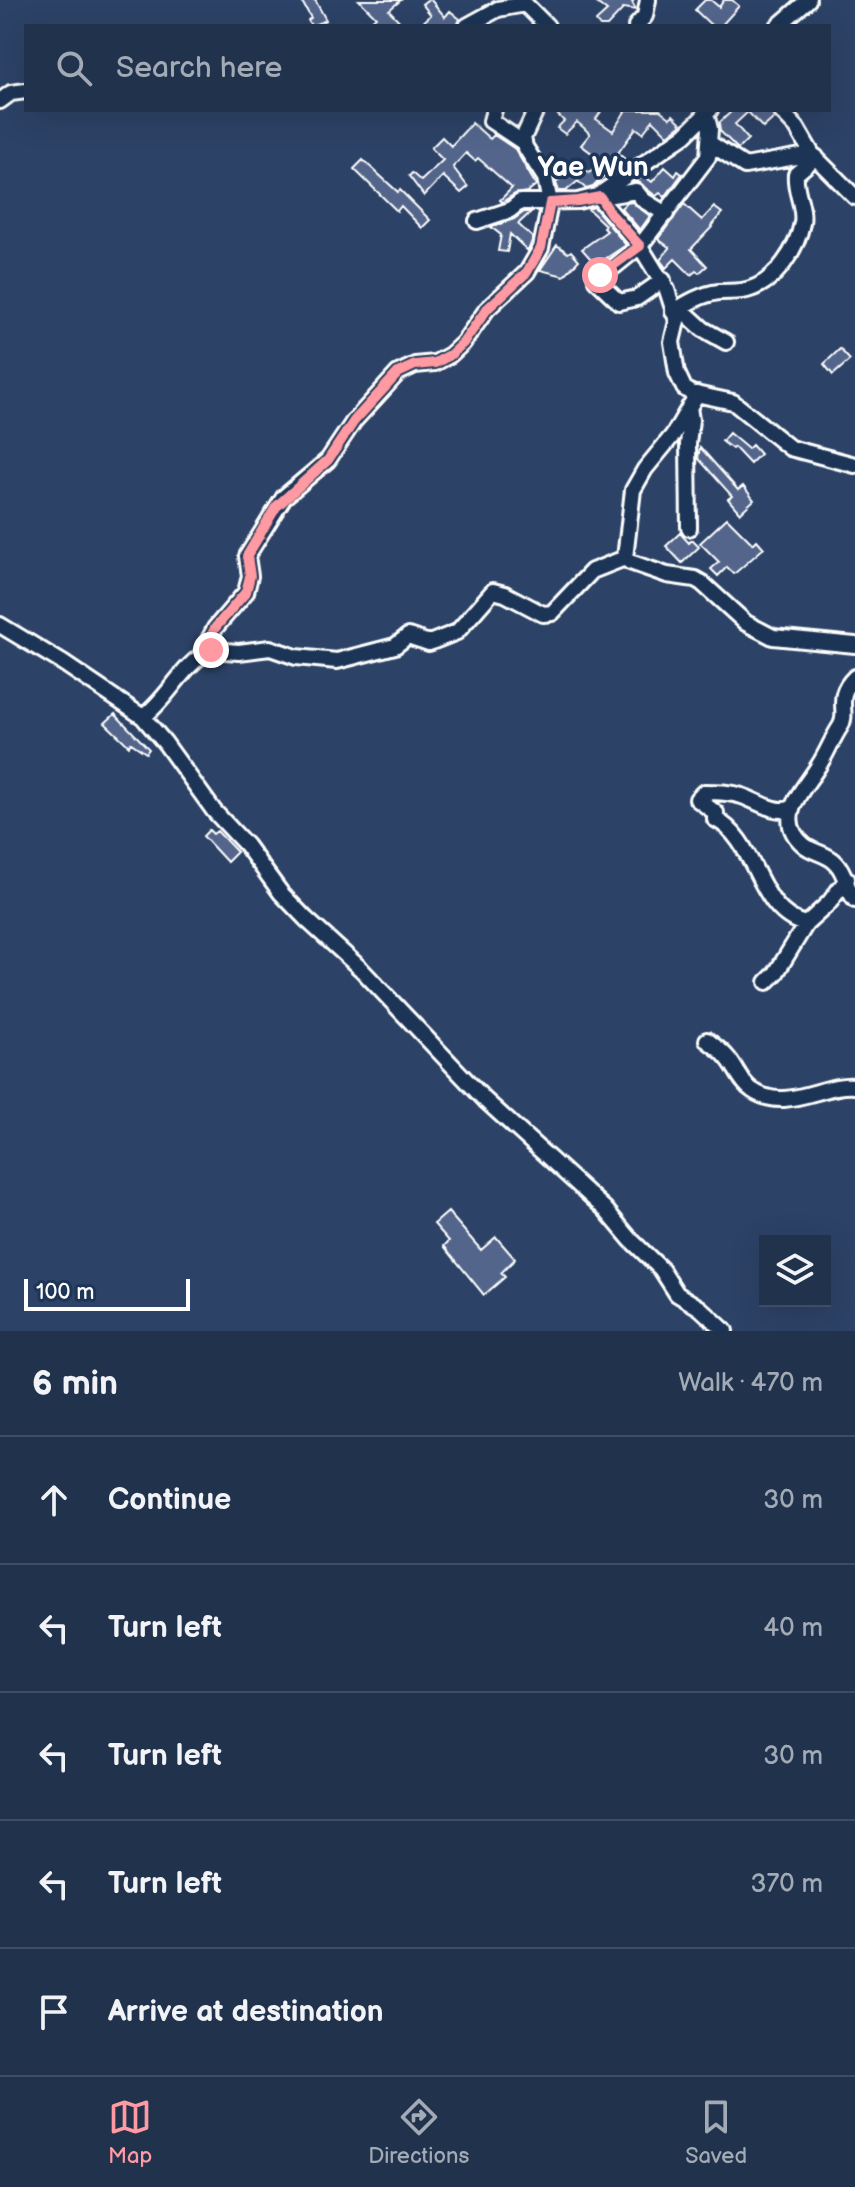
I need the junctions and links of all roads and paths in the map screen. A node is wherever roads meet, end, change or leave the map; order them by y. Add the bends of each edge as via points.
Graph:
1 (648, 0) edge
2 (808, 0) edge
3 (471, 24) edge
4 (545, 24) edge
5 (638, 24) edge
6 (780, 24) edge
7 (24, 91) edge
8 (0, 101) edge
9 (493, 112) edge
10 (535, 112) edge
11 (706, 112) edge
12 (707, 112) edge
13 (782, 112) edge
14 (524, 143) junction
15 (711, 144) junction
16 (814, 156) junction
17 (598, 196) junction
18 (855, 197) edge
19 (550, 203) junction
20 (666, 214) junction
21 (477, 221) dead end
22 (640, 246) junction
23 (663, 280) junction
24 (676, 310) junction
25 (726, 342) dead end
26 (693, 401) junction
27 (855, 465) edge
28 (689, 528) dead end
29 (625, 558) junction
30 (0, 625) edge
31 (855, 645) edge
32 (201, 655) junction
33 (855, 677) edge
34 (143, 717) junction
35 (790, 809) junction
36 (847, 879) junction
37 (855, 900) edge
38 (806, 924) junction
39 (767, 982) dead end
40 (707, 1040) dead end
41 (855, 1086) edge
42 (725, 1331) edge

1 - 5 street
2 - 6 street
3 - 4 street via 498,9 525,4
7 - 8 street
9 - 14 street via 491,121
10 - 14 street
11 - 17 street via 685,135
12 - 15 street
13 - 16 street
14 - 19 street via 545,178
15 - 16 street via 745,166
15 - 20 street via 708,157
16 - 18 street
16 - 24 street via 796,174 802,222 776,273 749,290 715,292
17 - 19 street
17 - 20 street via 636,191
17 - 22 street
19 - 21 street via 520,202
19 - 32 street via 541,248 527,272 487,309 450,355 398,373 354,421 328,460 276,507 247,556 246,592 215,628
20 - 22 street
22 - 23 street
22 - 23 street via 596,280 619,302 637,298
23 - 24 street
24 - 25 street
24 - 26 street via 672,342 677,373
26 - 27 street via 733,402 790,448
26 - 28 street
26 - 29 street via 633,490
29 - 31 street via 667,575 695,579 746,623 773,637
29 - 32 street via 592,571 552,613 543,614 493,591 457,632 429,643 408,636 395,646 337,661 289,656 270,648
30 - 34 street
32 - 34 street
33 - 35 street via 841,699 841,726
34 - 42 street via 281,893 485,1100 605,1209 677,1294
35 - 36 street via 791,829 803,844 835,862
35 - 38 street via 719,792 704,792 697,799 716,813 715,819 744,850 782,910
36 - 37 street
36 - 38 street
38 - 39 street
40 - 41 street via 728,1057 753,1091 769,1098

